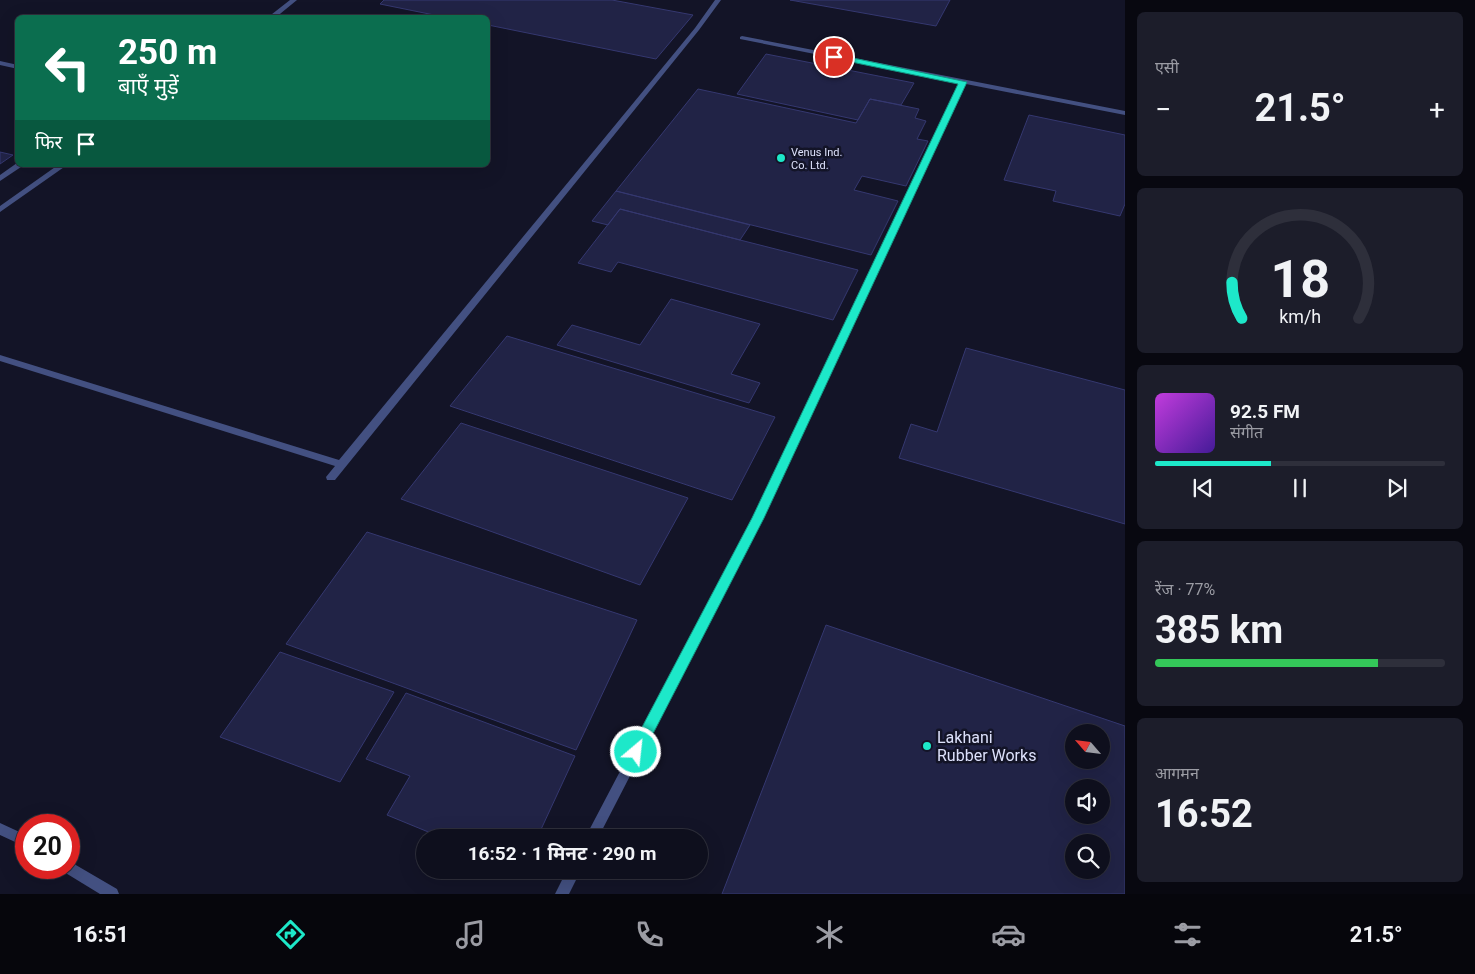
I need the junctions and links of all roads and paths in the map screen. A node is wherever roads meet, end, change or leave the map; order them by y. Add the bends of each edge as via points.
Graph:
1 (294, 0) edge
2 (718, 0) edge
3 (274, 15) edge
4 (742, 38) dead end
5 (0, 63) edge
6 (15, 66) edge
7 (963, 82) junction
8 (1125, 113) edge
9 (17, 167) edge
10 (61, 167) edge
11 (0, 179) edge
12 (0, 210) edge
13 (0, 358) edge
14 (341, 464) junction
15 (331, 477) dead end
16 (0, 829) edge
17 (596, 829) edge
18 (15, 836) edge
19 (80, 874) edge
20 (570, 879) edge
21 (112, 894) edge
22 (562, 894) edge

1 - 3 street
2 - 14 street
4 - 7 street
5 - 6 street
7 - 8 street
7 - 17 street via 758,518
9 - 11 street
10 - 12 street
13 - 14 street
14 - 15 street
16 - 18 street
19 - 21 street
20 - 22 street

